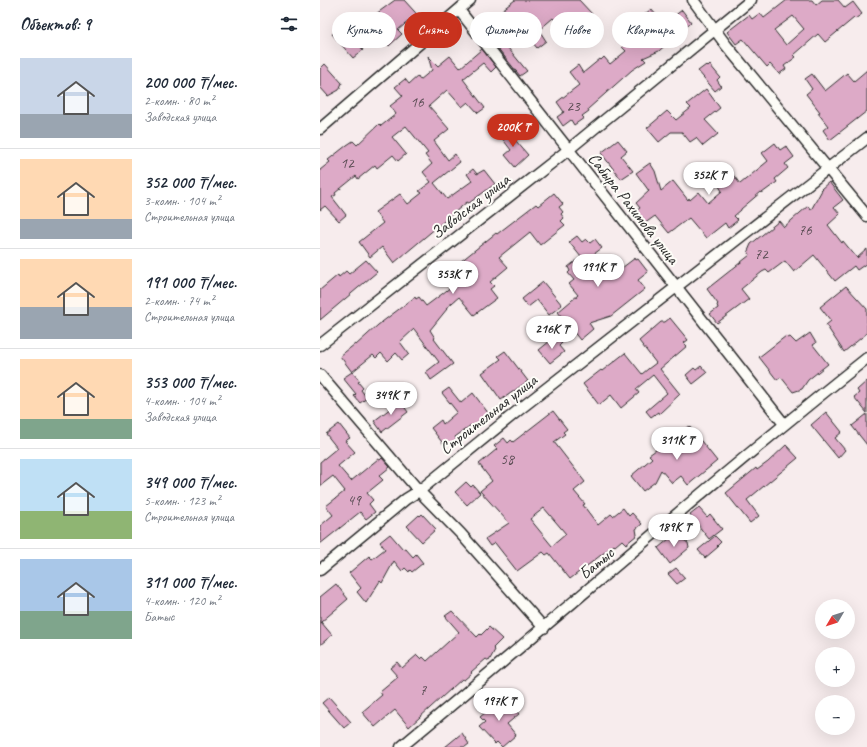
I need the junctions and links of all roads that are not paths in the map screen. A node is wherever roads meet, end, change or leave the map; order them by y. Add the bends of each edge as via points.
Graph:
1 (470, 0) edge
2 (693, 0) edge
3 (751, 0) edge
4 (459, 10) junction
5 (715, 30) junction
6 (320, 129) edge
7 (867, 138) edge
8 (568, 150) junction
9 (828, 167) junction
10 (867, 216) edge
11 (675, 287) junction
12 (320, 345) edge
13 (867, 358) edge
14 (320, 375) edge
15 (784, 424) junction
16 (419, 491) junction
17 (320, 570) edge
18 (544, 628) junction
19 (401, 747) edge

1 - 4 street
2 - 5 street
3 - 5 street, Заводская улица
4 - 6 street
4 - 8 street, Сабыра Рахимова улица
5 - 8 street, Заводская улица
5 - 9 street
7 - 9 street, Строительная улица
8 - 11 street, Сабыра Рахимова улица
8 - 12 street, Заводская улица
9 - 10 street
9 - 11 street, Строительная улица
11 - 15 street, Сабыра Рахимова улица
11 - 16 street, Строительная улица
13 - 15 street, Батыс
14 - 16 street
15 - 18 street, Батыс
16 - 17 street, Строительная улица
16 - 18 street via 461,534
18 - 19 street, Батыс

